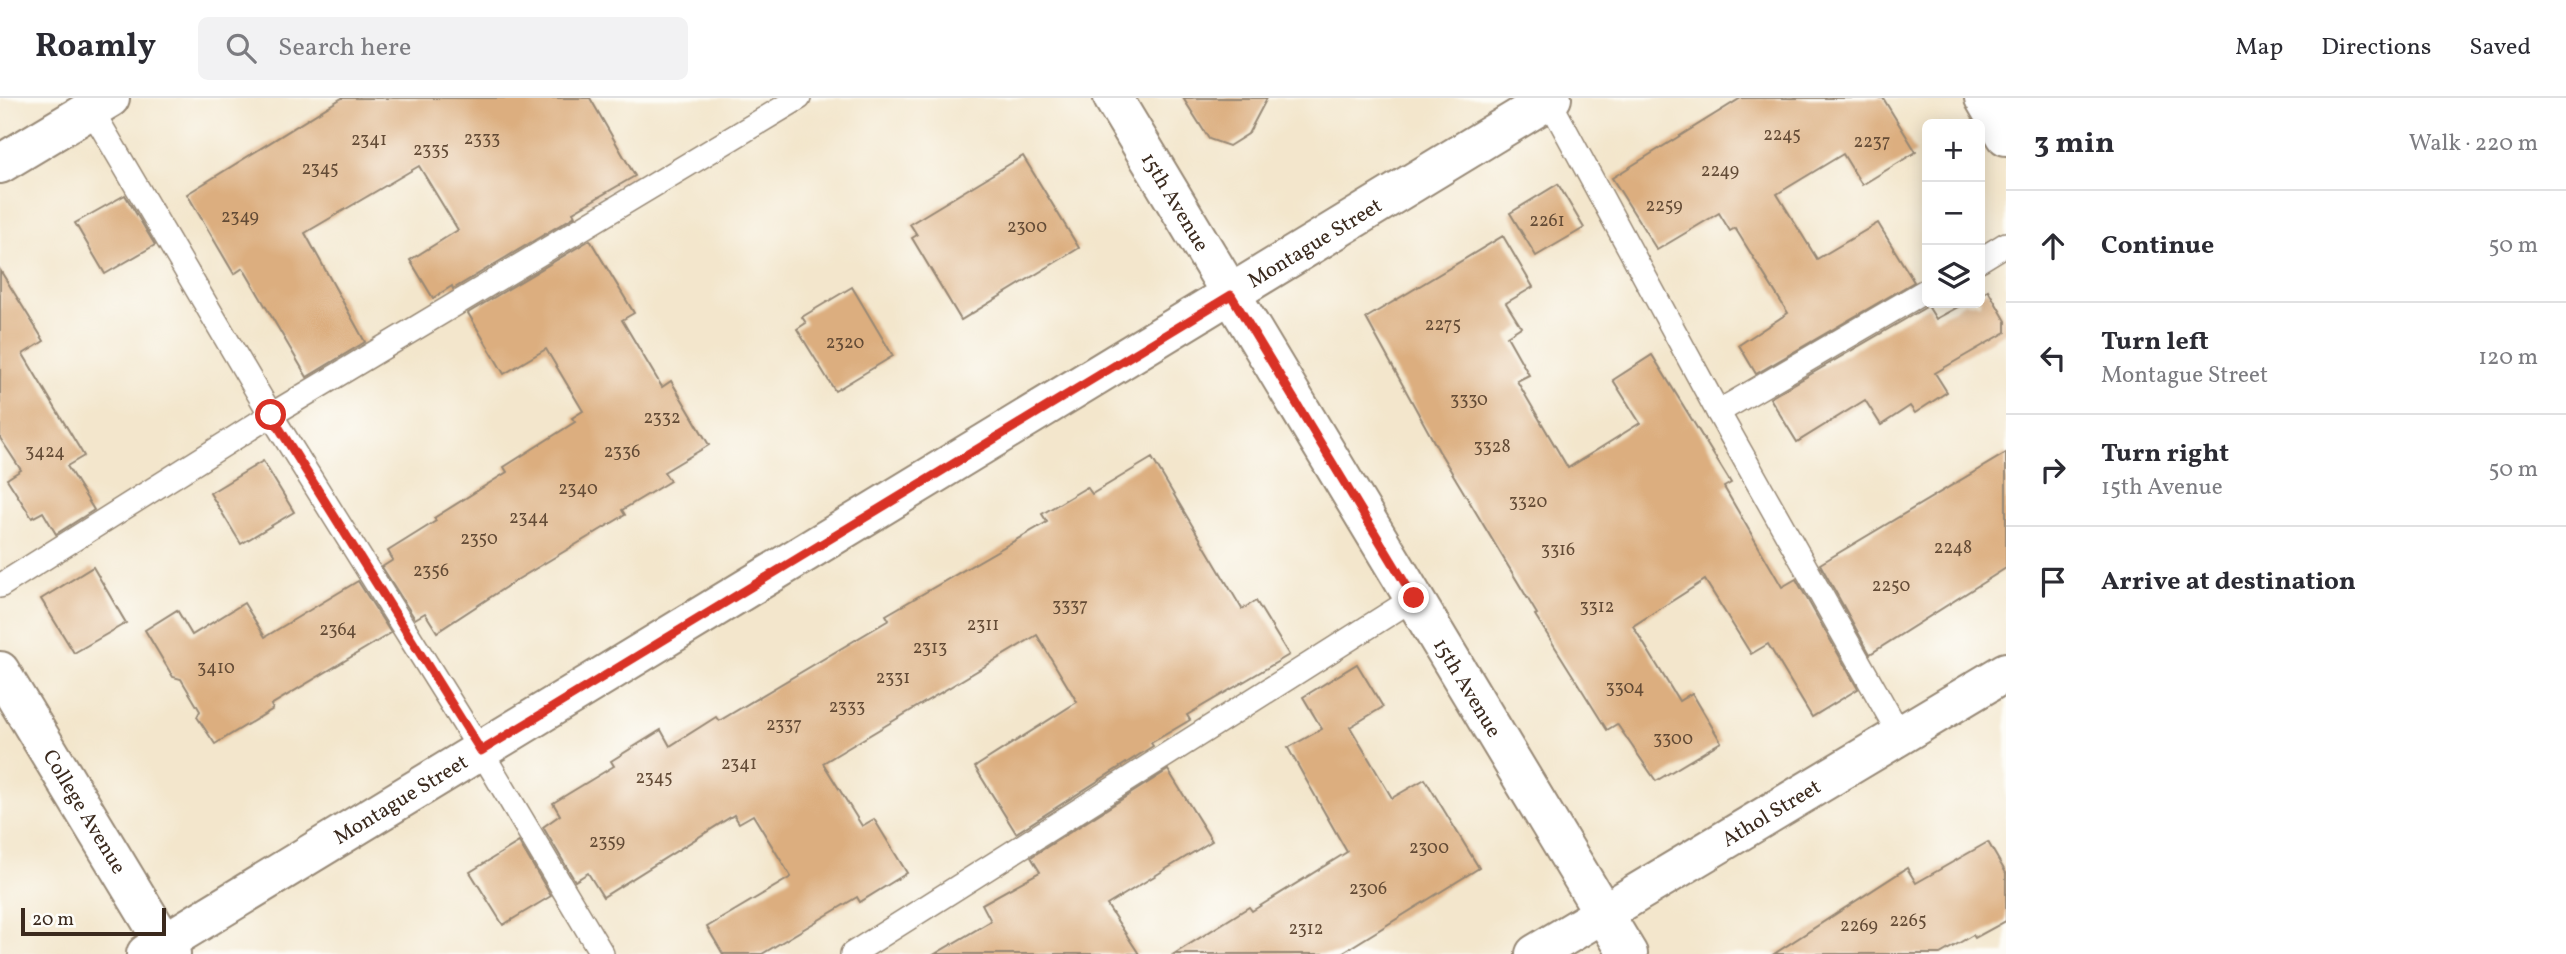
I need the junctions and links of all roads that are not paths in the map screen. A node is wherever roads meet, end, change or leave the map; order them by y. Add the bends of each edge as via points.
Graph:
1 (799, 98) edge
2 (1113, 98) edge
3 (1984, 98) edge
4 (1551, 99) edge
5 (101, 104) edge
6 (2006, 136) edge
7 (0, 164) edge
8 (2006, 244) edge
9 (1985, 257) edge
10 (1922, 293) edge
11 (1231, 295) junction
12 (1718, 412) junction
13 (271, 415) junction
14 (0, 586) edge
15 (1414, 598) junction
16 (0, 671) edge
17 (2006, 672) edge
18 (1900, 735) junction
19 (481, 751) junction
20 (1604, 913) junction
21 (160, 950) edge
22 (602, 954) edge
23 (852, 954) edge
24 (1535, 954) edge
25 (1628, 954) edge

1 - 13 lane
2 - 11 street, 15th Avenue
3 - 6 street
4 - 11 street, Montague Street
4 - 12 lane
5 - 7 street
5 - 13 lane
8 - 9 lane
10 - 12 lane
11 - 15 street, 15th Avenue
11 - 19 street, Montague Street
12 - 18 lane
13 - 14 lane
13 - 19 lane
15 - 20 street, 15th Avenue
15 - 23 lane
16 - 21 street, College Avenue
17 - 18 street, Athol Street
18 - 20 street, Athol Street
19 - 21 street, Montague Street
19 - 22 lane
20 - 24 street, Athol Street
20 - 25 street, 15th Avenue

